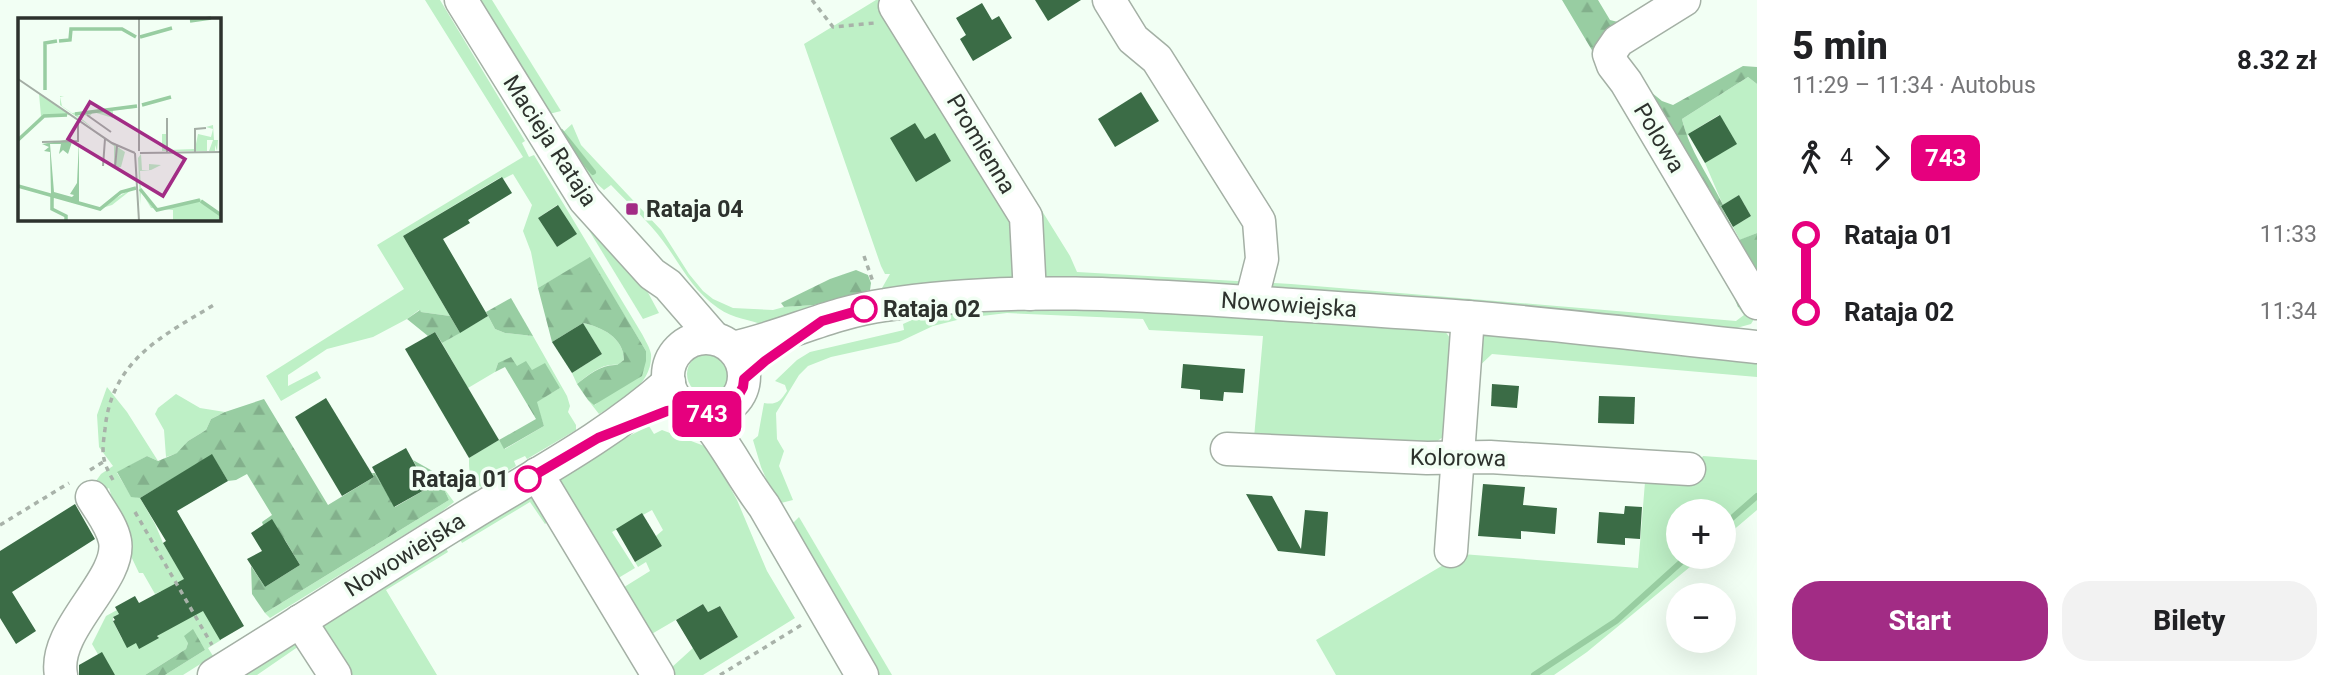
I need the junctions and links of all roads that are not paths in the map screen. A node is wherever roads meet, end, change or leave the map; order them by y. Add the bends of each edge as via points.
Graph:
1 (460, 0) edge
2 (1109, 0) edge
3 (1684, 0) edge
4 (889, 16) road end
5 (652, 274) junction
6 (1030, 294) junction
7 (1251, 302) junction
8 (1757, 303) edge
9 (1468, 317) junction
10 (822, 321) junction
11 (723, 343) junction
12 (1757, 347) edge
13 (673, 367) junction
14 (741, 389) junction
15 (694, 410) junction
16 (598, 438) junction
17 (1227, 449) dead end
18 (1457, 457) junction
19 (1689, 469) dead end
20 (537, 474) junction
21 (106, 493) road end
22 (764, 506) junction
23 (1451, 551) dead end
24 (300, 621) junction
25 (219, 671) edge
26 (61, 675) edge
27 (335, 675) edge
28 (658, 675) edge
29 (862, 675) edge

1 - 5 street, Macieja Rataja via 585,200
2 - 7 street via 1133,39 1157,59 1259,220 1262,259
3 - 8 street, Polowa via 1618,41 1609,54
4 - 6 street, Promienna via 1026,217
5 - 11 street, Macieja Rataja
5 - 13 street, Macieja Rataja via 676,334
6 - 7 street, Nowowiejska
6 - 10 street, Nowowiejska via 883,305
7 - 9 street, Nowowiejska
9 - 12 street, Nowowiejska
9 - 18 street
10 - 11 street, Nowowiejska via 754,343
10 - 14 street, Nowowiejska via 765,361
11 - 13 street via 701,338 688,342
11 - 14 street via 742,362
13 - 15 street via 675,398
13 - 16 street, Nowowiejska via 648,401
14 - 15 street via 728,407 717,412
14 - 22 street via 743,440
15 - 16 street, Nowowiejska via 667,411
15 - 22 street via 717,435
16 - 20 street, Nowowiejska
17 - 18 street, Kolorowa
18 - 19 street, Kolorowa
18 - 23 street
20 - 24 street, Nowowiejska
20 - 28 street
21 - 26 street via 116,555 67,641 59,665
22 - 29 street
24 - 25 street, Nowowiejska
24 - 27 street

